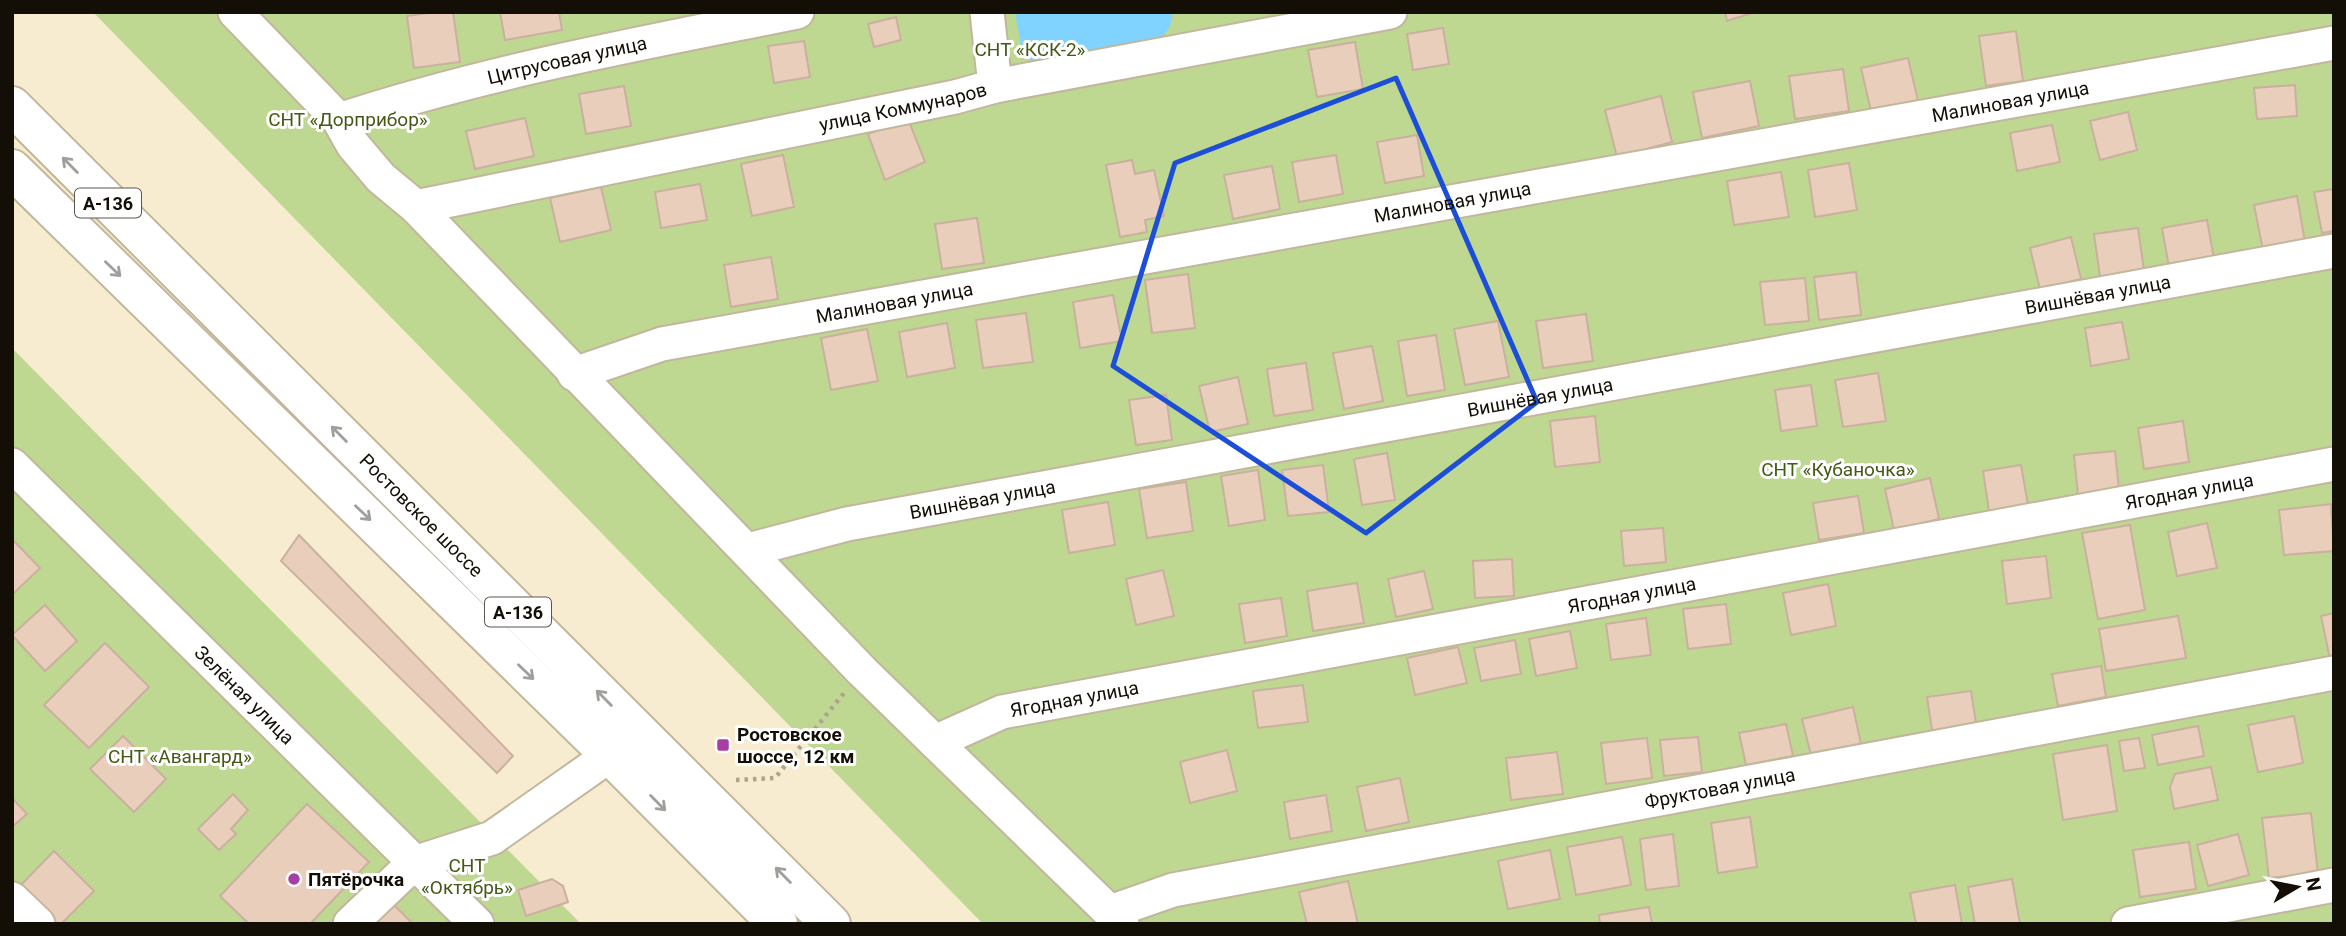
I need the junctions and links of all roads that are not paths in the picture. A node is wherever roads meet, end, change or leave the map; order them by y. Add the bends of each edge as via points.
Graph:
1 (235, 12) edge
2 (797, 12) edge
3 (987, 12) edge
4 (1390, 12) edge
5 (2334, 43) edge
6 (995, 86) junction
7 (12, 106) edge
8 (340, 120) junction
9 (12, 169) edge
10 (416, 207) junction
11 (2334, 251) edge
12 (574, 374) junction
13 (2334, 464) edge
14 (12, 465) edge
15 (748, 550) junction
16 (2334, 673) edge
17 (623, 742) junction
18 (935, 742) junction
19 (414, 863) junction
20 (2334, 885) edge
21 (12, 899) edge
22 (1116, 918) edge
23 (37, 924) edge
24 (350, 924) edge
25 (477, 924) edge
26 (778, 924) edge
27 (831, 924) edge
28 (2128, 924) edge

1 - 8 street
2 - 8 street, Цитрусовая улица via 415,95
3 - 6 street
4 - 6 street, улица Коммунаров
5 - 12 street, Малиновая улица via 662,344
6 - 10 street, улица Коммунаров
17 -> 7 highway, Ростовское шоссе / А-136
8 - 10 street via 353,145 381,178
9 -> 17 highway, Ростовское шоссе / А-136
10 - 12 street
11 - 15 street, Вишнёвая улица via 861,522
12 - 15 street
13 - 18 street, Ягодная улица via 1002,712
14 - 19 street, Зелёная улица
15 - 18 street
16 - 22 street, Фруктовая улица via 1173,890
17 - 19 street via 492,838
17 -> 26 highway, Ростовское шоссе / А-136
27 -> 17 highway, Ростовское шоссе / А-136
18 - 22 street
19 - 24 street
19 - 25 street, Зелёная улица
20 - 28 street
21 - 23 street

